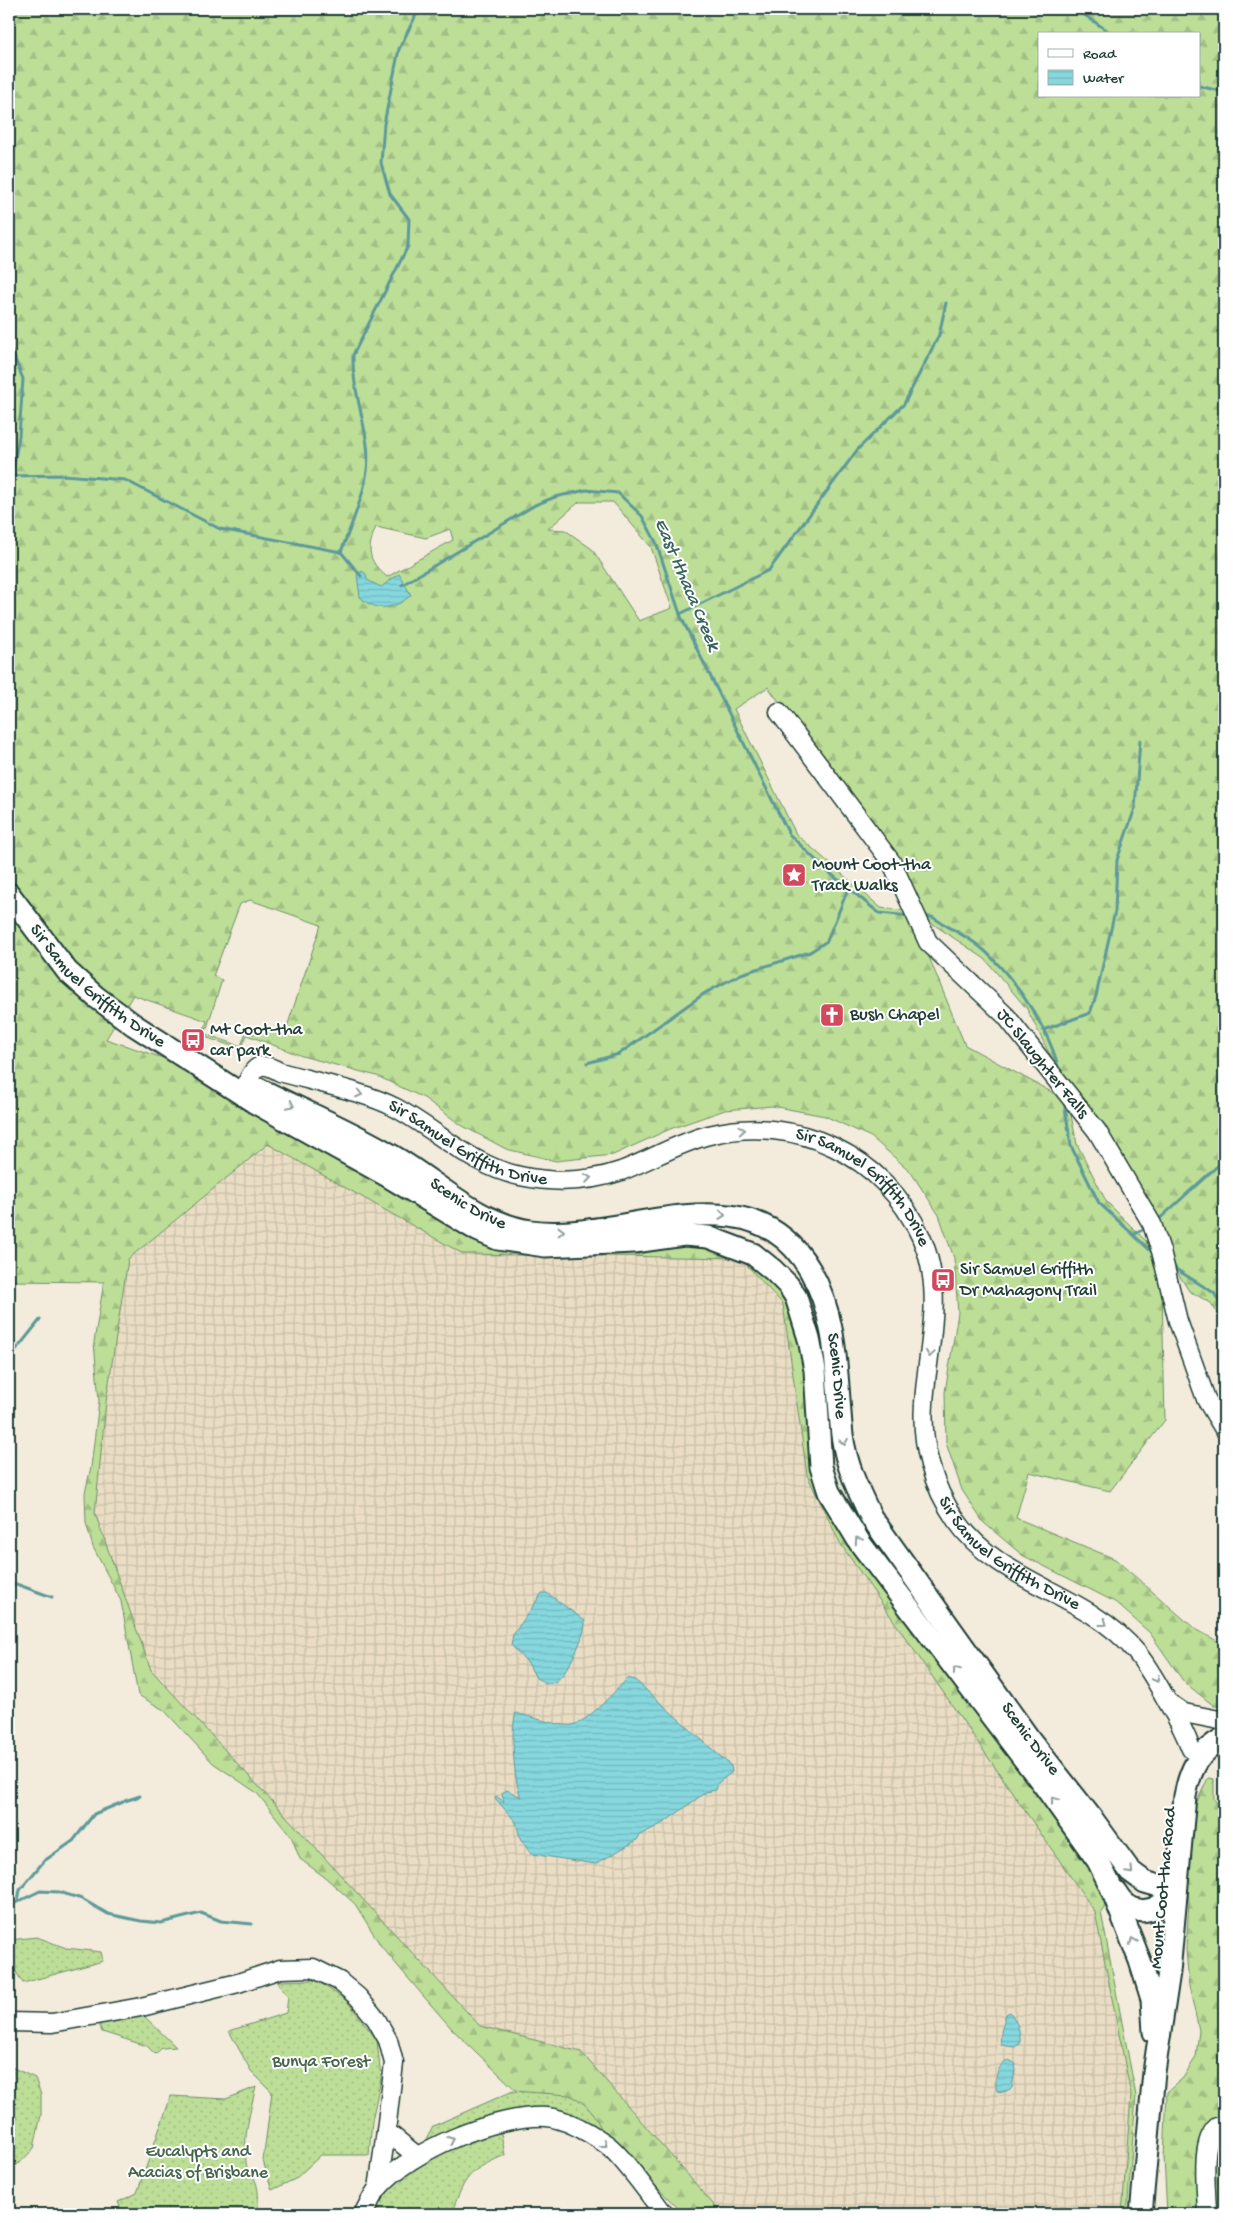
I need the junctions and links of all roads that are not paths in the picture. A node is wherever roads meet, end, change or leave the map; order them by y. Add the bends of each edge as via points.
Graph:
1 (779, 712) dead end
2 (9, 894) edge
3 (251, 1093) junction
4 (1224, 1429) edge
5 (1168, 1703) junction
6 (1224, 1723) edge
7 (1224, 1738) edge
8 (1192, 1757) junction
9 (1106, 1875) junction
10 (1167, 1894) junction
11 (9, 2022) edge
12 (1154, 2032) junction
13 (1154, 2072) junction
14 (1224, 2128) edge
15 (386, 2131) junction
16 (418, 2156) junction
17 (378, 2189) junction
18 (363, 2214) edge
19 (664, 2214) edge
20 (1141, 2214) edge
21 (1208, 2214) edge

1 - 4 street, JC Slaughter Falls via 892,863 928,942 1006,1016 1097,1131 1150,1221 1161,1251 1178,1321 1203,1390
2 - 3 main road, Sir Samuel Griffith Drive via 67,971 96,998 134,1025
3 -> 5 street, Sir Samuel Griffith Drive via 254,1070 263,1065 269,1066 281,1073 393,1106 476,1160 538,1179 575,1180 620,1171 704,1136 743,1130 765,1129 806,1136 854,1157 877,1175 899,1199 914,1221 930,1264 936,1300 924,1424 931,1469 956,1520 984,1551 1020,1577 1094,1615 1128,1642 1146,1662
9 -> 3 main road, Scenic Drive via 1074,1825 860,1544 829,1492 821,1466 815,1370 804,1320 796,1297 773,1270 753,1254 708,1237 684,1235 568,1246 498,1239 477,1230
3 -> 10 main road, Scenic Drive via 374,1146 480,1215 505,1225 533,1231 564,1232 716,1214 757,1222 795,1250 810,1270 825,1305 837,1360 846,1454 851,1475 870,1517 1030,1740 1130,1871
5 - 6 street via 1184,1714
5 - 8 street, Sir Samuel Griffith Drive
6 - 8 main road via 1205,1735
7 - 8 main road
8 - 10 main road
9 - 10 main road, Scenic Drive via 1127,1906 1146,1910
12 -> 9 main road, Scenic Drive via 1153,2005 1146,1978
10 - 12 main road, Mount Coot-tha Road
10 - 13 main road, Mount Coot-tha Road via 1167,1987
11 - 15 street via 52,2023 142,2007 280,1969 313,1968 339,1981 358,1998 388,2040 394,2063
12 - 13 main road, Mount Coot-tha Road
13 - 20 main road, Mount Coot-tha Road
14 - 21 street via 1217,2127 1212,2132 1206,2149
15 - 16 street
15 - 17 street
16 - 17 street via 394,2172
16 -> 19 street via 460,2136 519,2119 548,2117 587,2132 608,2145
17 - 18 street

